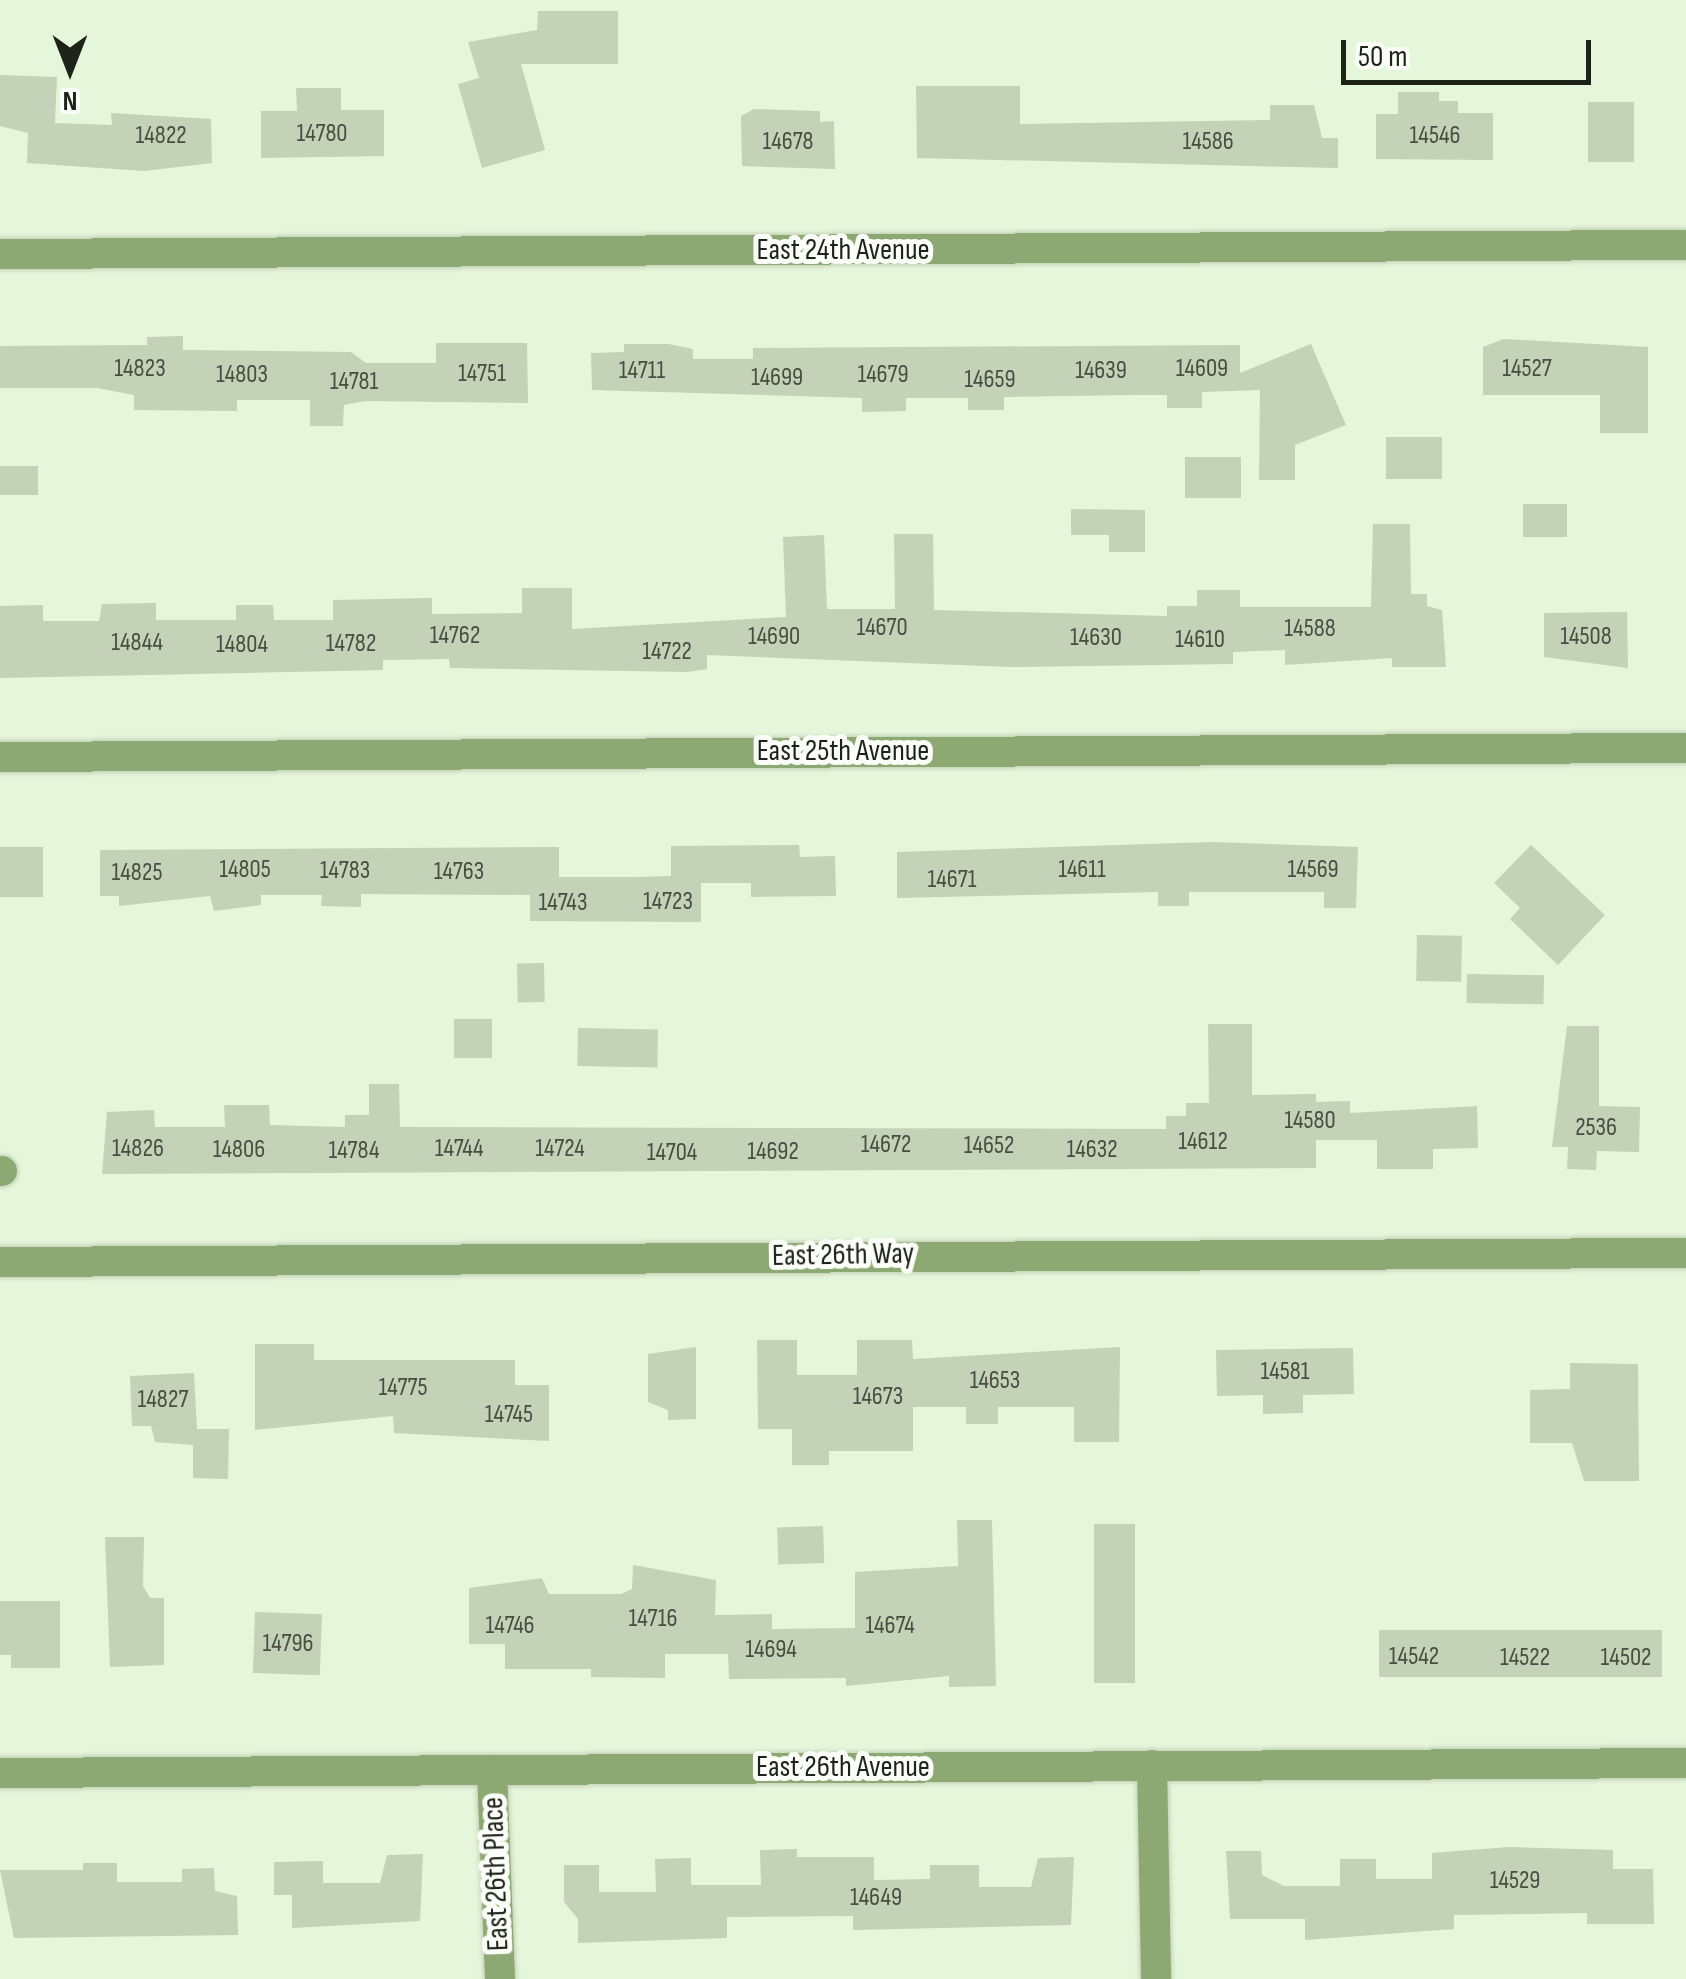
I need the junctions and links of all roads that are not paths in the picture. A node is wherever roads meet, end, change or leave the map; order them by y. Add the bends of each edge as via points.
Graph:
1 (1686, 245) edge
2 (0, 254) edge
3 (1686, 748) edge
4 (0, 757) edge
5 (1686, 1254) edge
6 (0, 1262) edge
7 (1686, 1764) edge
8 (1152, 1765) junction
9 (492, 1770) junction
10 (0, 1773) edge
11 (500, 1979) edge
12 (1156, 1979) edge

1 - 2 street, East 24th Avenue
3 - 4 street, East 25th Avenue
5 - 6 street, East 26th Way
7 - 8 street, East 26th Avenue
8 - 9 street, East 26th Avenue
8 - 12 street
9 - 10 street, East 26th Avenue
9 - 11 street, East 26th Place

